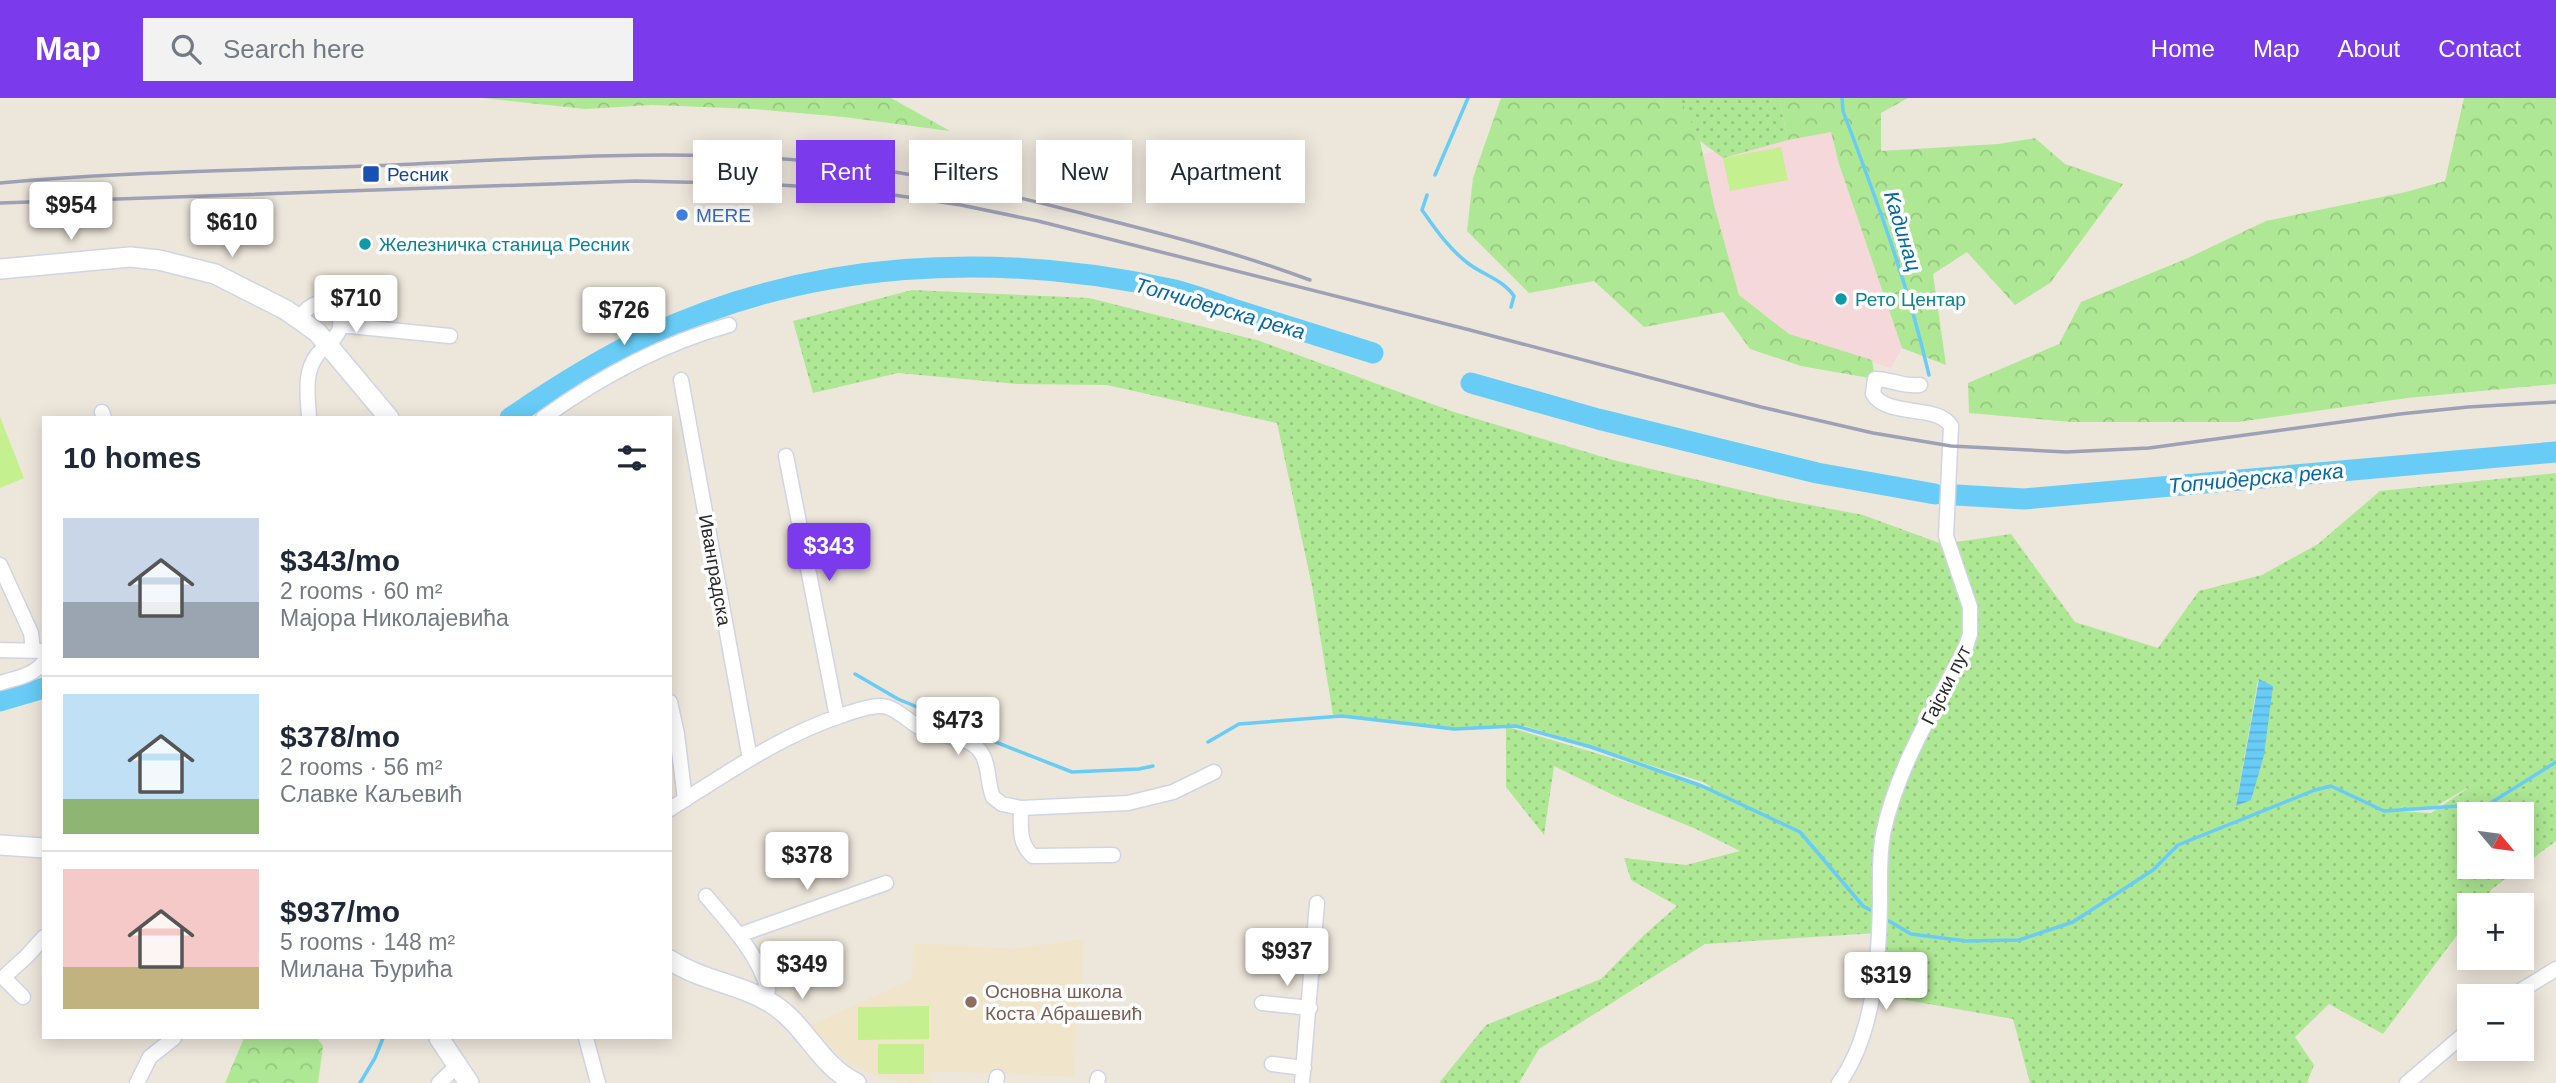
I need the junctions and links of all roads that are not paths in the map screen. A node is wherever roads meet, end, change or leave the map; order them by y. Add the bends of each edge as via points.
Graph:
1 (0, 269) edge
2 (299, 318) junction
3 (340, 326) junction
4 (729, 326) dead end
5 (450, 336) dead end
6 (329, 343) junction
7 (681, 380) dead end
8 (1920, 385) dead end
9 (309, 416) edge
10 (387, 416) edge
11 (546, 416) edge
12 (786, 456) dead end
13 (0, 565) edge
14 (0, 650) edge
15 (39, 650) edge
16 (42, 664) edge
17 (0, 683) edge
18 (672, 711) edge
19 (837, 717) junction
20 (750, 759) junction
21 (1214, 772) dead end
22 (685, 800) junction
23 (672, 808) edge
24 (1021, 808) junction
25 (0, 845) edge
26 (42, 848) edge
27 (1113, 855) dead end
28 (886, 883) dead end
29 (706, 896) dead end
30 (1317, 903) dead end
31 (739, 934) junction
32 (42, 939) edge
33 (672, 961) edge
34 (2556, 969) edge
35 (2532, 984) edge
36 (23, 997) dead end
37 (765, 999) junction
38 (1262, 1003) dead end
39 (1310, 1007) junction
40 (173, 1039) edge
41 (440, 1039) edge
42 (586, 1039) edge
43 (2457, 1040) edge
44 (1272, 1065) dead end
45 (457, 1066) junction
46 (1303, 1076) edge
47 (852, 1082) edge
48 (137, 1083) edge
49 (439, 1083) edge
50 (469, 1083) edge
51 (598, 1083) edge
52 (1839, 1083) edge
53 (2407, 1083) edge

1 - 2 street via 119,257 159,260 215,274
2 - 3 street via 310,307 322,304 335,311
2 - 6 street
3 - 5 street
3 - 6 street
4 - 11 street via 648,354
6 - 9 street via 310,369
6 - 10 street
7 - 20 street, Иванградска
8 - 52 street, Гајски пут via 1875,379 1873,394 1892,407 1945,418 1951,426 1946,536 1969,607 1970,634 1890,807 1880,856 1872,994 1856,1051
12 - 19 street
13 - 15 street
14 - 15 street
16 - 17 street
18 - 22 street
19 - 20 street
19 - 24 street via 881,706 926,731 969,743 984,758 993,797
20 - 22 street
21 - 24 street via 1144,801
22 - 23 street
24 - 27 street via 1022,841 1033,856
25 - 26 street
28 - 31 street
29 - 31 street
30 - 39 street
31 - 37 street via 767,983
32 - 36 street via 6,975
33 - 37 street
34 - 35 street
37 - 47 street via 790,1017 829,1065
38 - 39 street
39 - 46 street
40 - 48 street via 150,1058
41 - 45 street
42 - 51 street
43 - 53 street
44 - 46 street
45 - 49 street
45 - 50 street

